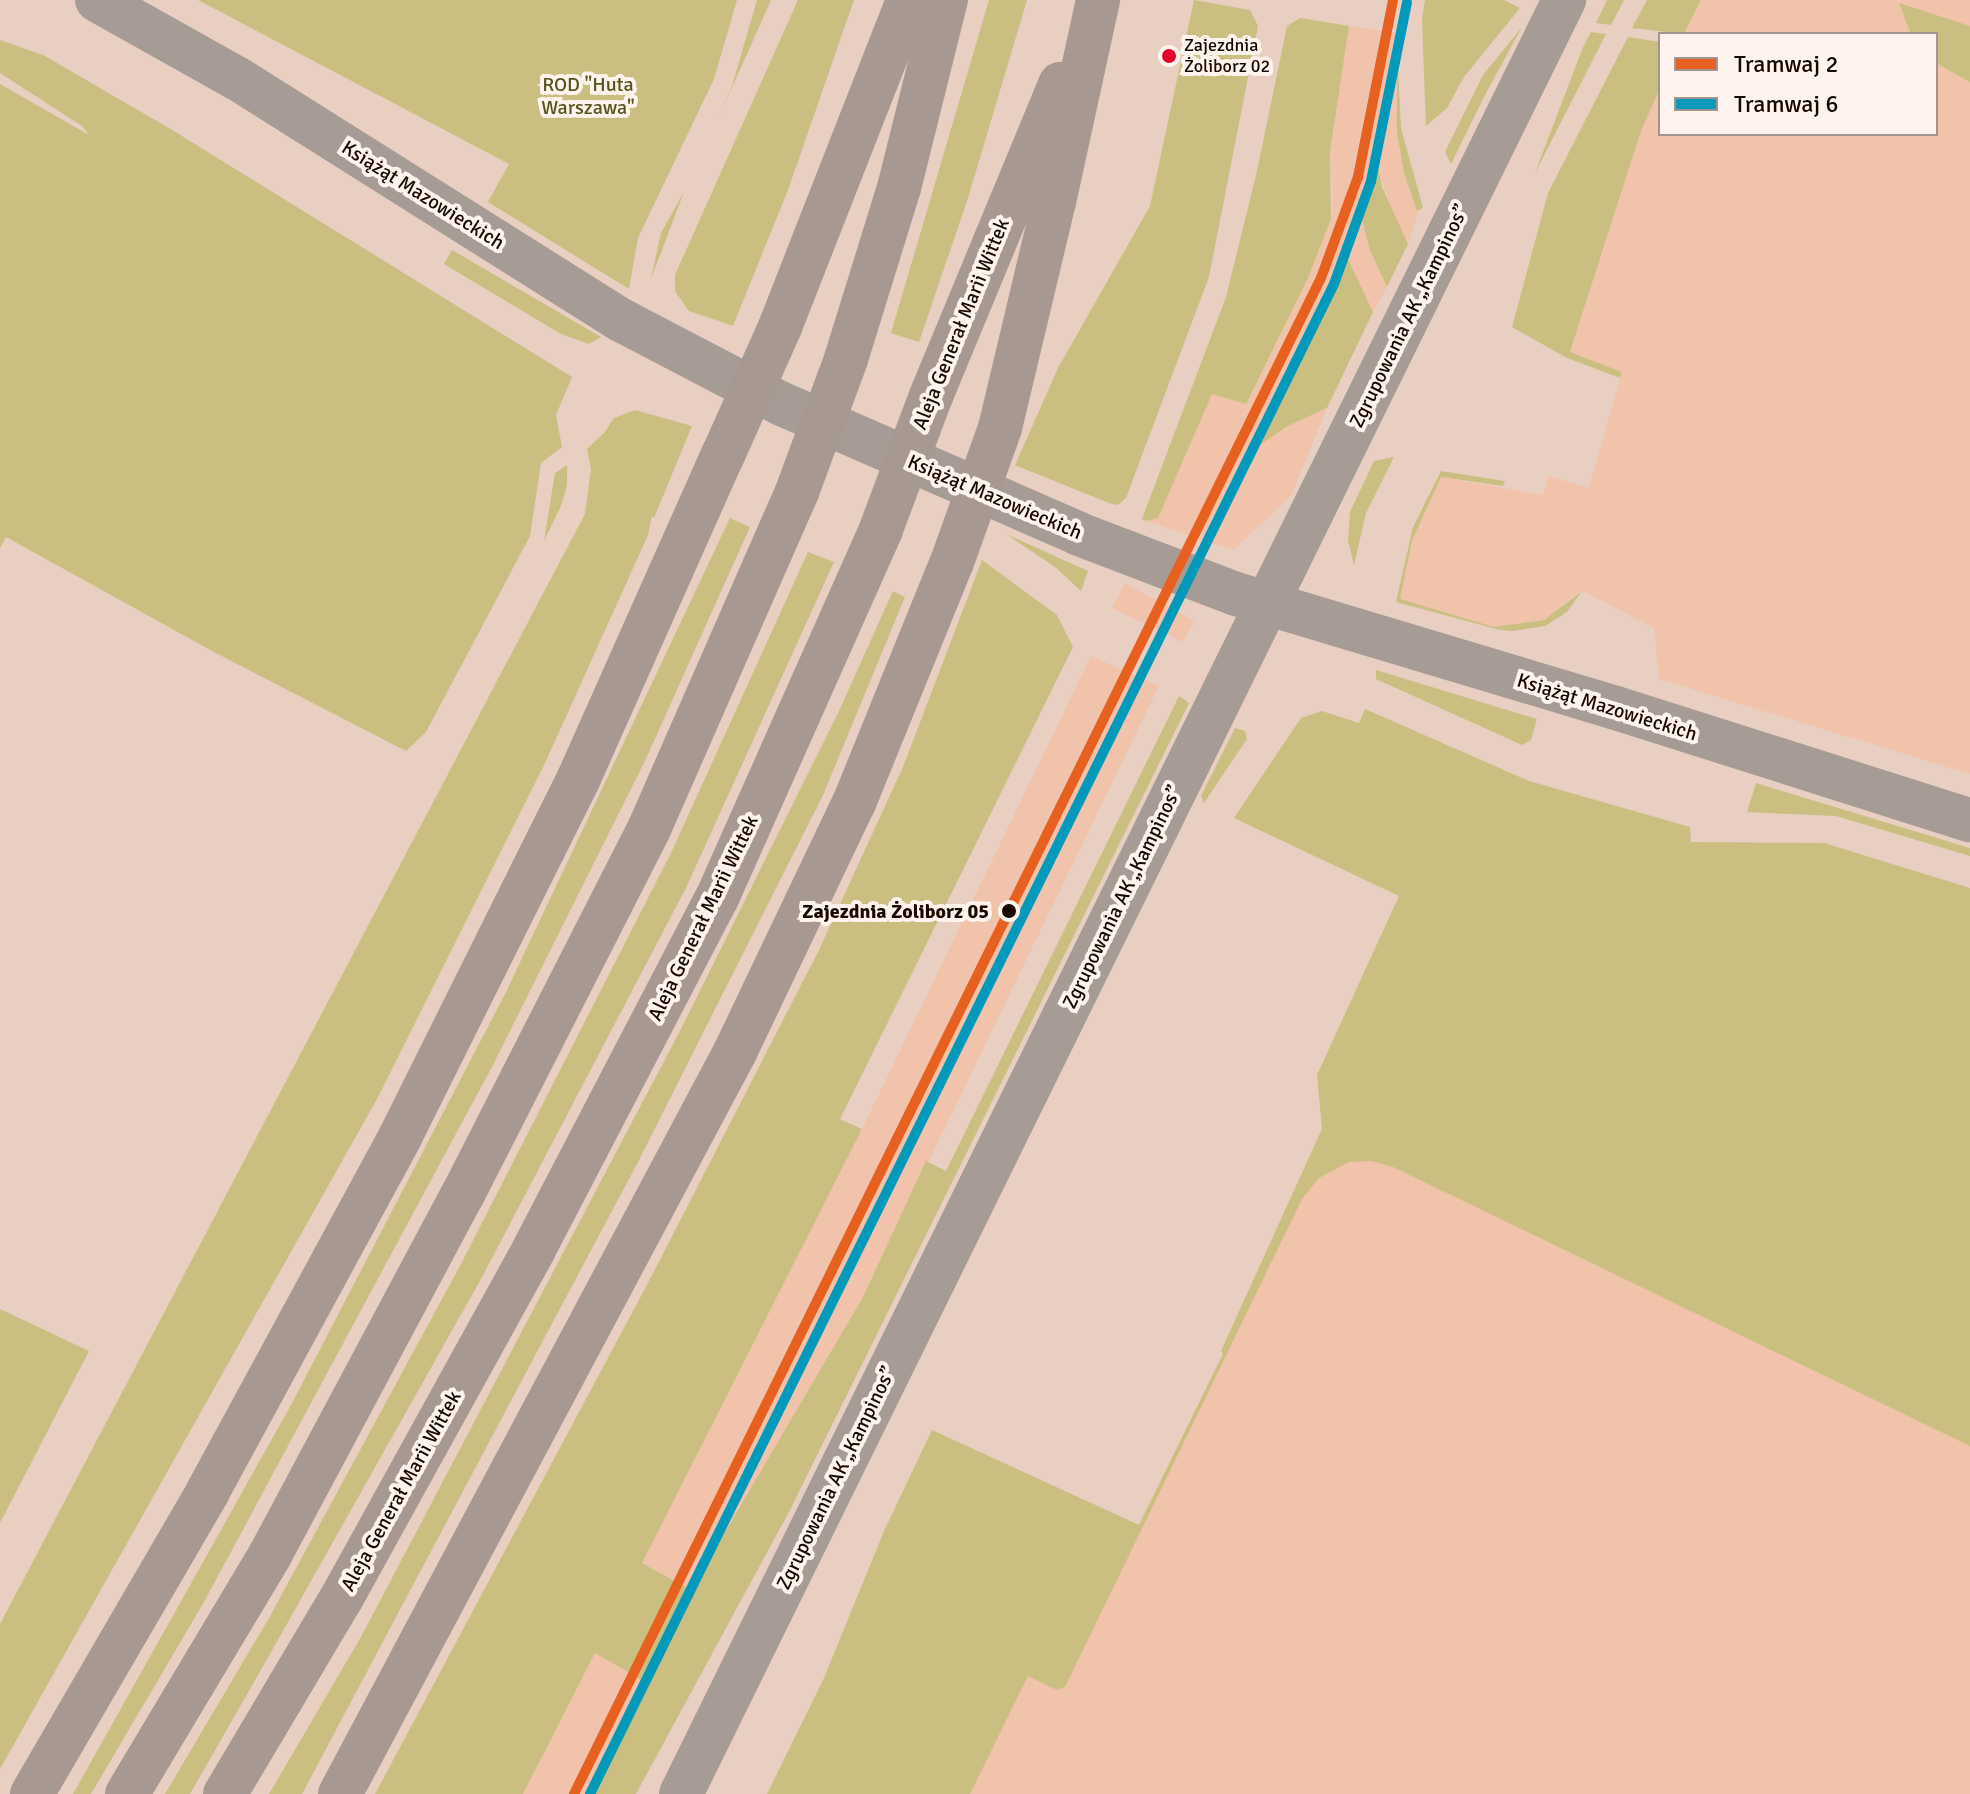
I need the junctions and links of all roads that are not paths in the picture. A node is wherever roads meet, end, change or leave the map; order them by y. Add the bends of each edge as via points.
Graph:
1 (97, 0) edge
2 (908, 0) edge
3 (946, 0) edge
4 (1096, 0) edge
5 (1564, 0) edge
6 (1268, 605) junction
7 (1970, 820) edge
8 (32, 1794) edge
9 (127, 1794) edge
10 (225, 1794) edge
11 (340, 1794) edge
12 (681, 1794) edge

1 - 6 street, Książąt Mazowieckich via 238,79 621,320 782,404 1104,544
2 - 8 main road, bridge via 780,327 578,780 400,1137 208,1491
3 - 9 main road, bridge via 899,188 846,359 798,489 649,829 463,1194 270,1555
4 - 10 main road, Aleja Generał Marii Wittek, bridge via 881,529 717,898 526,1263 341,1599
4 - 11 main road, bridge via 1000,428 854,803 735,1052
5 - 6 street, Zgrupowania AK „Kampinos”
6 - 7 street, Książąt Mazowieckich
6 - 12 street, Zgrupowania AK „Kampinos”

